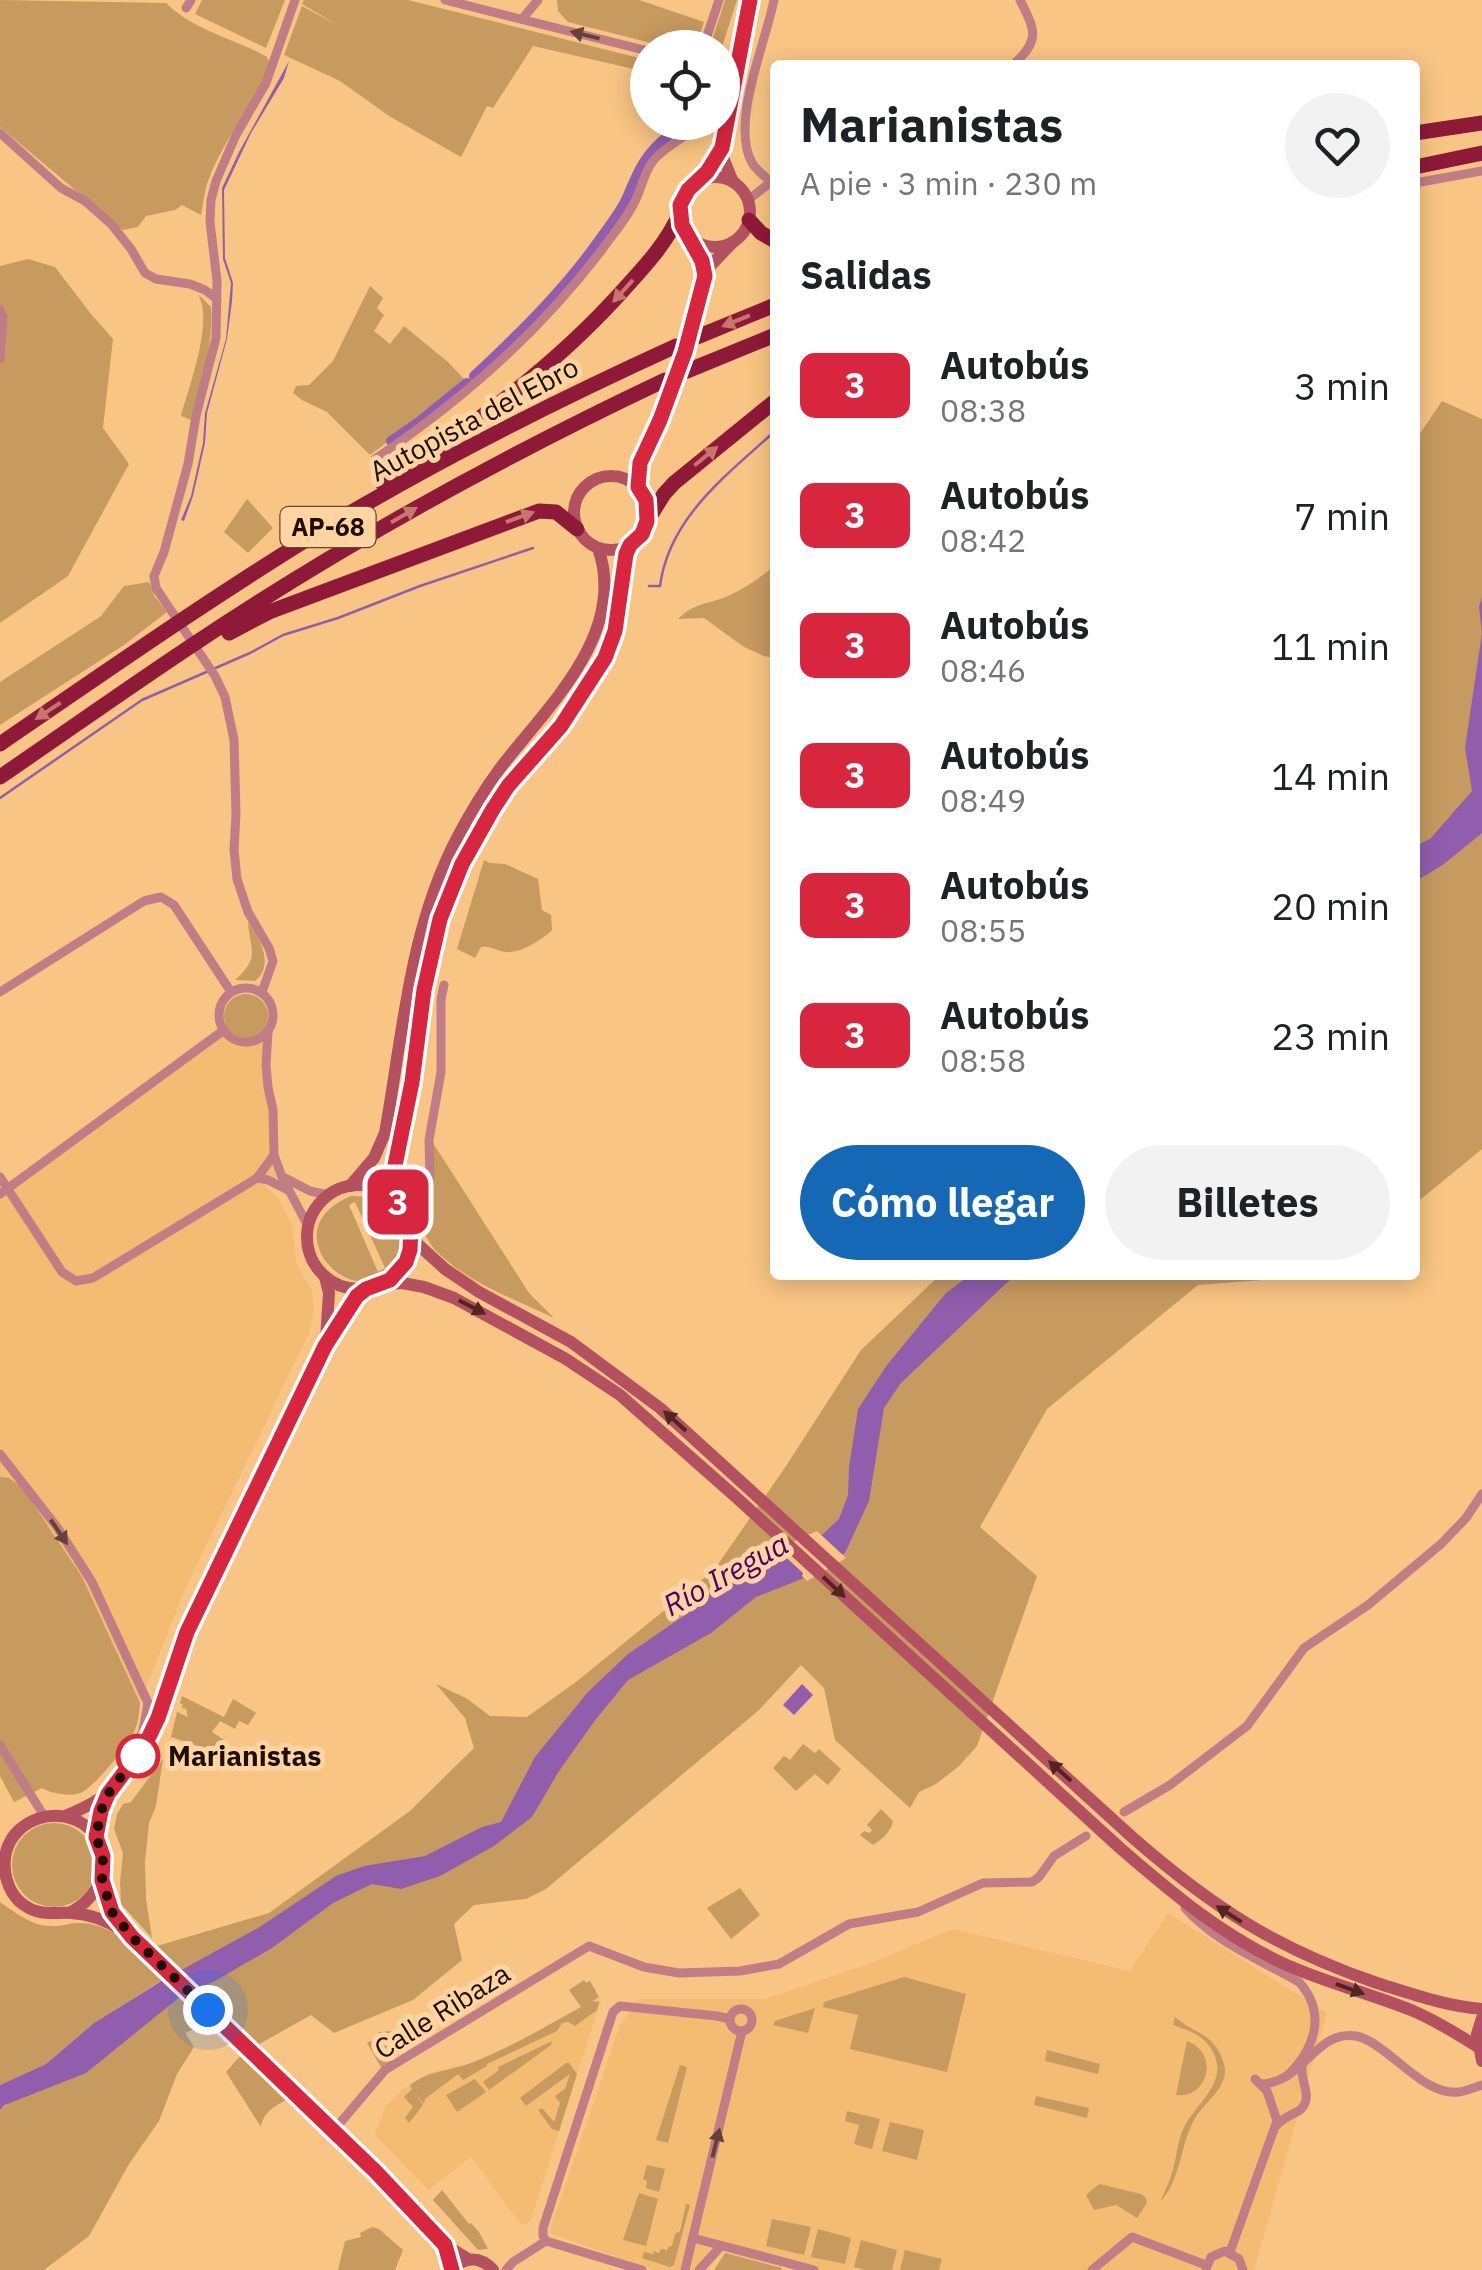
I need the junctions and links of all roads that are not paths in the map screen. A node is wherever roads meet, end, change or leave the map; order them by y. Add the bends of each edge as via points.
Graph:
1 (295, 0) edge
2 (444, 0) edge
3 (538, 0) edge
4 (719, 0) edge
5 (750, 0) edge
6 (774, 0) edge
7 (1020, 0) edge
8 (522, 19) junction
9 (709, 30) edge
10 (630, 46) edge
11 (1018, 60) edge
12 (1482, 123) edge
13 (1420, 130) edge
14 (0, 134) edge
15 (677, 140) edge
16 (722, 148) junction
17 (1482, 152) edge
18 (1420, 163) edge
19 (1482, 171) edge
20 (700, 180) junction
21 (770, 180) edge
22 (1420, 181) edge
23 (733, 182) junction
24 (770, 185) edge
25 (748, 200) junction
26 (680, 213) junction
27 (750, 220) junction
28 (688, 235) junction
29 (770, 238) edge
30 (732, 242) junction
31 (705, 276) junction
32 (217, 299) junction
33 (770, 307) edge
34 (0, 310) edge
35 (697, 337) dead end
36 (770, 337) edge
37 (676, 346) dead end
38 (0, 359) edge
39 (687, 371) dead end
40 (665, 380) dead end
41 (770, 405) edge
42 (375, 458) dead end
43 (640, 463) junction
44 (623, 478) junction
45 (638, 487) junction
46 (647, 521) junction
47 (577, 528) junction
48 (630, 545) junction
49 (598, 548) junction
50 (84, 687) junction
51 (0, 744) edge
52 (0, 778) edge
53 (444, 985) dead end
54 (0, 992) edge
55 (231, 992) junction
56 (262, 992) junction
57 (224, 1030) junction
58 (268, 1032) junction
59 (249, 1042) junction
60 (266, 1051) junction
61 (274, 1154) junction
62 (0, 1177) edge
63 (282, 1177) junction
64 (257, 1178) junction
65 (350, 1186) junction
66 (289, 1190) junction
67 (4, 1192) edge
68 (329, 1195) junction
69 (396, 1199) junction
70 (408, 1218) junction
71 (308, 1226) junction
72 (412, 1239) junction
73 (326, 1277) junction
74 (373, 1287) junction
75 (325, 1346) junction
76 (0, 1454) edge
77 (0, 1473) edge
78 (16, 1473) junction
79 (1482, 1494) edge
80 (0, 1745) edge
81 (130, 1768) junction
82 (108, 1794) junction
83 (1124, 1812) dead end
84 (44, 1816) junction
85 (65, 1816) junction
86 (96, 1837) junction
87 (1085, 1837) dead end
88 (3, 1853) edge
89 (102, 1880) junction
90 (6, 1891) edge
91 (1174, 1895) junction
92 (69, 1913) junction
93 (132, 1937) junction
94 (1482, 2009) edge
95 (1482, 2018) edge
96 (730, 2020) junction
97 (742, 2030) junction
98 (1480, 2054) edge
99 (1302, 2066) junction
100 (1286, 2076) junction
101 (1275, 2081) junction
102 (1482, 2082) edge
103 (1303, 2084) junction
104 (1269, 2098) junction
105 (1274, 2109) junction
106 (1289, 2114) junction
107 (1276, 2127) junction
108 (334, 2130) junction
109 (693, 2238) junction
110 (546, 2241) junction
111 (445, 2245) junction
112 (720, 2246) junction
113 (1230, 2252) junction
114 (468, 2259) junction
115 (509, 2266) edge
116 (492, 2268) edge
117 (700, 2268) edge
118 (1206, 2268) edge
119 (452, 2270) edge
120 (642, 2270) edge
121 (685, 2270) edge
122 (814, 2270) edge
123 (1092, 2270) edge
124 (1243, 2270) edge

1 - 32 street via 266,83 236,135 211,200
2 - 8 street
3 - 8 street
4 - 9 street
5 - 16 main road
6 - 21 street via 745,130 753,164
7 - 11 street via 1034,33
10 -> 8 street
12 - 13 highway
14 - 32 street via 112,225 145,273
15 - 42 street via 654,159 635,203 530,333 443,411
16 - 20 main road
16 - 23 main road
17 - 18 highway
19 - 22 street
20 - 23 main road
20 - 26 main road via 688,190
23 - 25 main road
24 - 25 street
25 - 27 main road
26 - 28 main road
26 -> 50 highway via 671,234 621,294 516,391
27 - 29 highway
27 - 30 main road
28 - 30 main road via 704,246
28 - 31 main road
30 - 31 main road
31 - 43 main road via 685,352
32 - 56 street via 216,338 188,464 154,576 224,696 234,740 237,879 273,961
33 -> 35 highway
34 - 38 street
36 - 39 highway
37 - 50 highway, Autopista del Ebro / AP-68 via 390,490
52 -> 40 highway, Autopista del Ebro / AP-68 via 190,646 358,542
46 -> 41 highway via 674,483
43 - 44 main road
43 - 45 main road
44 - 45 main road
44 - 47 main road via 604,476 584,487 574,507
45 - 46 main road
46 - 48 main road
47 - 49 main road
52 -> 47 highway via 269,612 538,511 556,512
48 - 49 main road
48 - 69 main road via 605,658 561,726 493,809 445,904 392,1180
49 - 65 main road via 606,588 587,652 474,806 428,904 384,1133 374,1158
50 -> 51 highway, Autopista del Ebro / AP-68
53 - 70 street via 427,1198
54 - 55 street via 153,898 174,905
55 - 56 street
55 - 57 street via 220,1006
56 - 58 street via 272,1008
57 - 59 street
57 - 67 street
58 - 59 street
58 - 60 street
59 - 60 street
60 - 61 street
61 - 63 street
61 - 64 street
62 - 67 street
63 - 66 street
63 - 68 street
64 - 66 street
64 - 67 street via 93,1278 76,1280 62,1272
65 - 68 main road
65 - 69 main road via 380,1189
66 - 71 street
68 - 71 main road
69 - 70 main road
70 - 72 main road
71 - 73 main road via 311,1256
72 - 74 main road via 406,1262
94 -> 72 main road via 1426,2000 1330,1966 1238,1920 1195,1890 660,1408 571,1342 445,1269
73 - 74 main road via 340,1286
73 - 75 main road
74 - 75 main road via 348,1307
74 -> 91 main road via 402,1283 454,1298 566,1359 646,1417
75 - 81 main road via 187,1632 158,1718
76 - 78 street
77 - 78 street
78 -> 81 street via 92,1582 148,1704
79 - 83 street via 1441,1544 1304,1648 1247,1726 1170,1786
80 - 84 street
81 - 82 main road
82 - 85 main road
82 - 86 main road
84 - 85 main road
84 - 88 main road via 21,1828
85 - 86 main road
86 - 89 main road
87 - 108 street, Calle Ribaza via 1054,1856 1032,1882 983,1883 918,1912 849,1924 779,1964 668,1972 589,1946 385,2070
88 - 90 main road
89 - 92 main road via 89,1901
89 - 93 main road via 112,1912
90 - 92 main road via 43,1914
91 -> 98 main road via 1264,1954 1442,2024
91 - 100 street via 1198,1923 1308,1993 1316,2010 1314,2031
92 - 93 main road via 110,1922
93 - 108 main road
95 - 98 main road
96 - 97 street
96 - 97 street via 738,2009 750,2013 750,2026
96 - 110 street via 620,2006 613,2012 547,2218
109 -> 97 street
99 - 100 street
99 - 102 street via 1326,2042 1353,2036 1438,2088 1456,2092
99 - 103 street
100 - 101 street
100 - 103 street
101 - 104 street
101 - 104 street via 1258,2082
103 - 106 street via 1306,2102
104 - 105 street
105 - 106 street
105 - 107 street
106 - 107 street
107 - 113 street
108 - 111 main road
109 - 112 street
109 - 117 street
109 - 121 street
110 - 115 street
110 - 120 street
111 - 114 main road
111 - 119 main road
112 - 117 street
112 - 122 street
113 - 118 street via 1215,2254
113 - 124 street
114 - 116 main road
114 - 119 main road
115 - 116 street
118 - 123 street via 1132,2236

